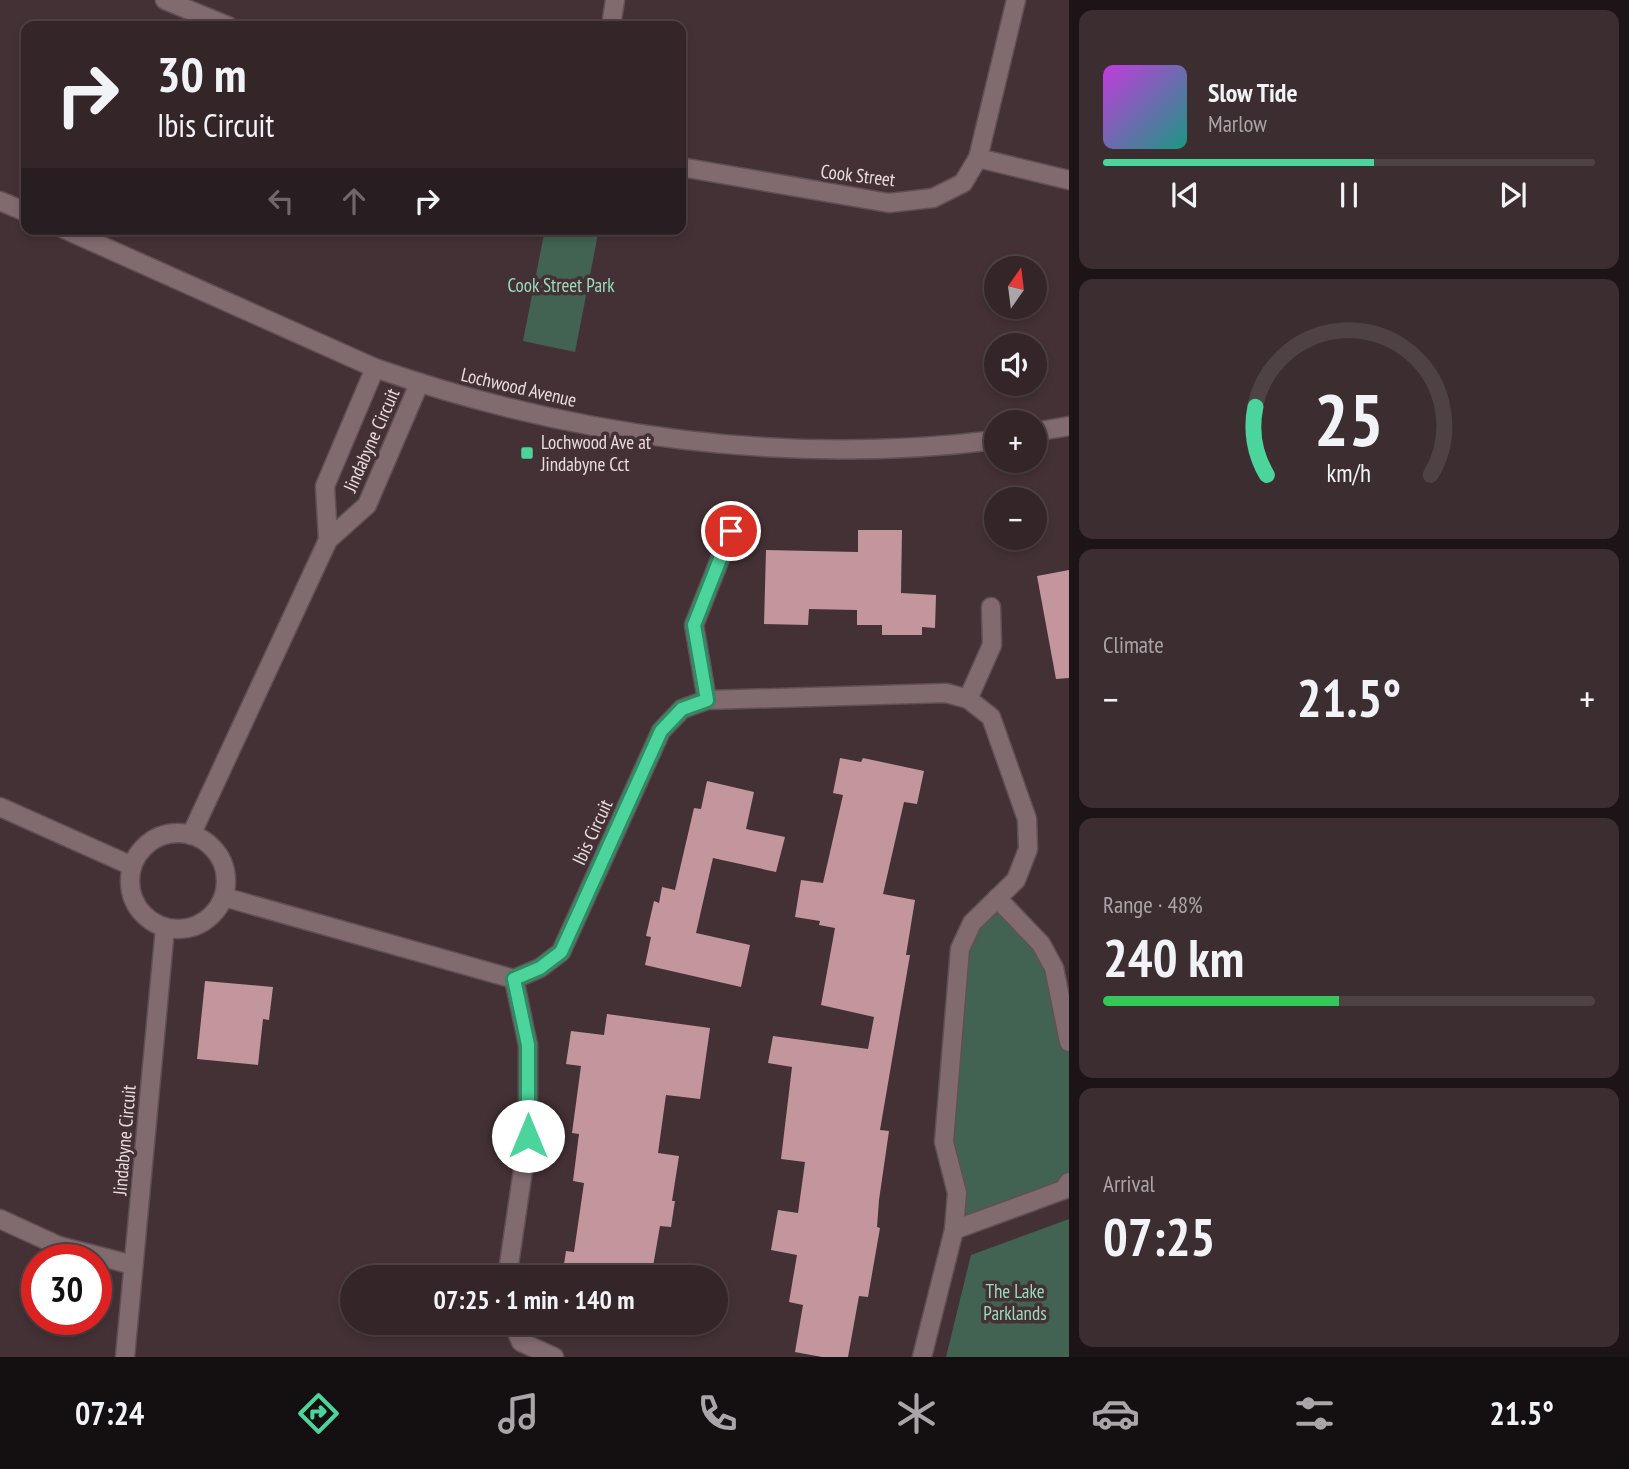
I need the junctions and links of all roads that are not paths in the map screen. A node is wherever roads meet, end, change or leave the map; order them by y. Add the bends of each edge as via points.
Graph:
1 (165, 0) edge
2 (615, 0) edge
3 (1016, 0) edge
4 (216, 21) edge
5 (612, 21) edge
6 (978, 158) junction
7 (686, 168) edge
8 (1069, 180) edge
9 (0, 201) edge
10 (21, 210) edge
11 (77, 235) edge
12 (375, 368) junction
13 (419, 384) junction
14 (1069, 426) edge
15 (1047, 430) edge
16 (984, 441) edge
17 (731, 531) dead end
18 (328, 540) junction
19 (991, 607) dead end
20 (968, 699) junction
21 (707, 700) junction
22 (0, 807) edge
23 (191, 835) junction
24 (132, 866) junction
25 (224, 897) junction
26 (998, 898) junction
27 (165, 928) junction
28 (514, 979) junction
29 (1069, 1042) edge
30 (1069, 1182) edge
31 (0, 1219) edge
32 (954, 1230) junction
33 (133, 1265) junction
34 (509, 1265) edge
35 (518, 1350) edge
36 (125, 1357) edge
37 (554, 1357) edge
38 (922, 1357) edge

1 - 4 street
2 - 5 street
3 - 6 street, Cook Street
6 - 7 street, Cook Street via 962,183 943,193 889,203
6 - 8 street
9 - 10 street
11 - 12 street, Lochwood Avenue
12 - 13 street, Lochwood Avenue
12 - 18 street, Jindabyne Circuit via 325,486
13 - 16 street, Lochwood Avenue via 544,416 694,443 835,450
13 - 18 street, Jindabyne Circuit via 367,505
14 - 15 street
17 - 21 street via 694,625
18 - 23 street, Jindabyne Circuit
19 - 20 street via 992,645
20 - 21 street, Ibis Circuit via 946,693
20 - 26 street via 991,718 1027,819 1028,849 1016,880
21 - 28 street, Ibis Circuit via 682,709 661,731 561,952
22 - 24 street
23 - 24 street via 173,833 155,839 141,850
23 - 25 street via 208,844 221,859
24 - 27 street via 130,885 136,904 148,919
25 - 27 street via 215,913 201,924
25 - 28 street
26 - 29 street via 1041,944 1055,968
26 - 32 street via 972,923 960,949 944,1142 957,1192
27 - 33 street, Jindabyne Circuit
28 - 34 street via 528,1045 528,1136
30 - 32 street via 1063,1190
31 - 33 street via 60,1246
32 - 38 street
33 - 36 street, Jindabyne Circuit
35 - 37 street

